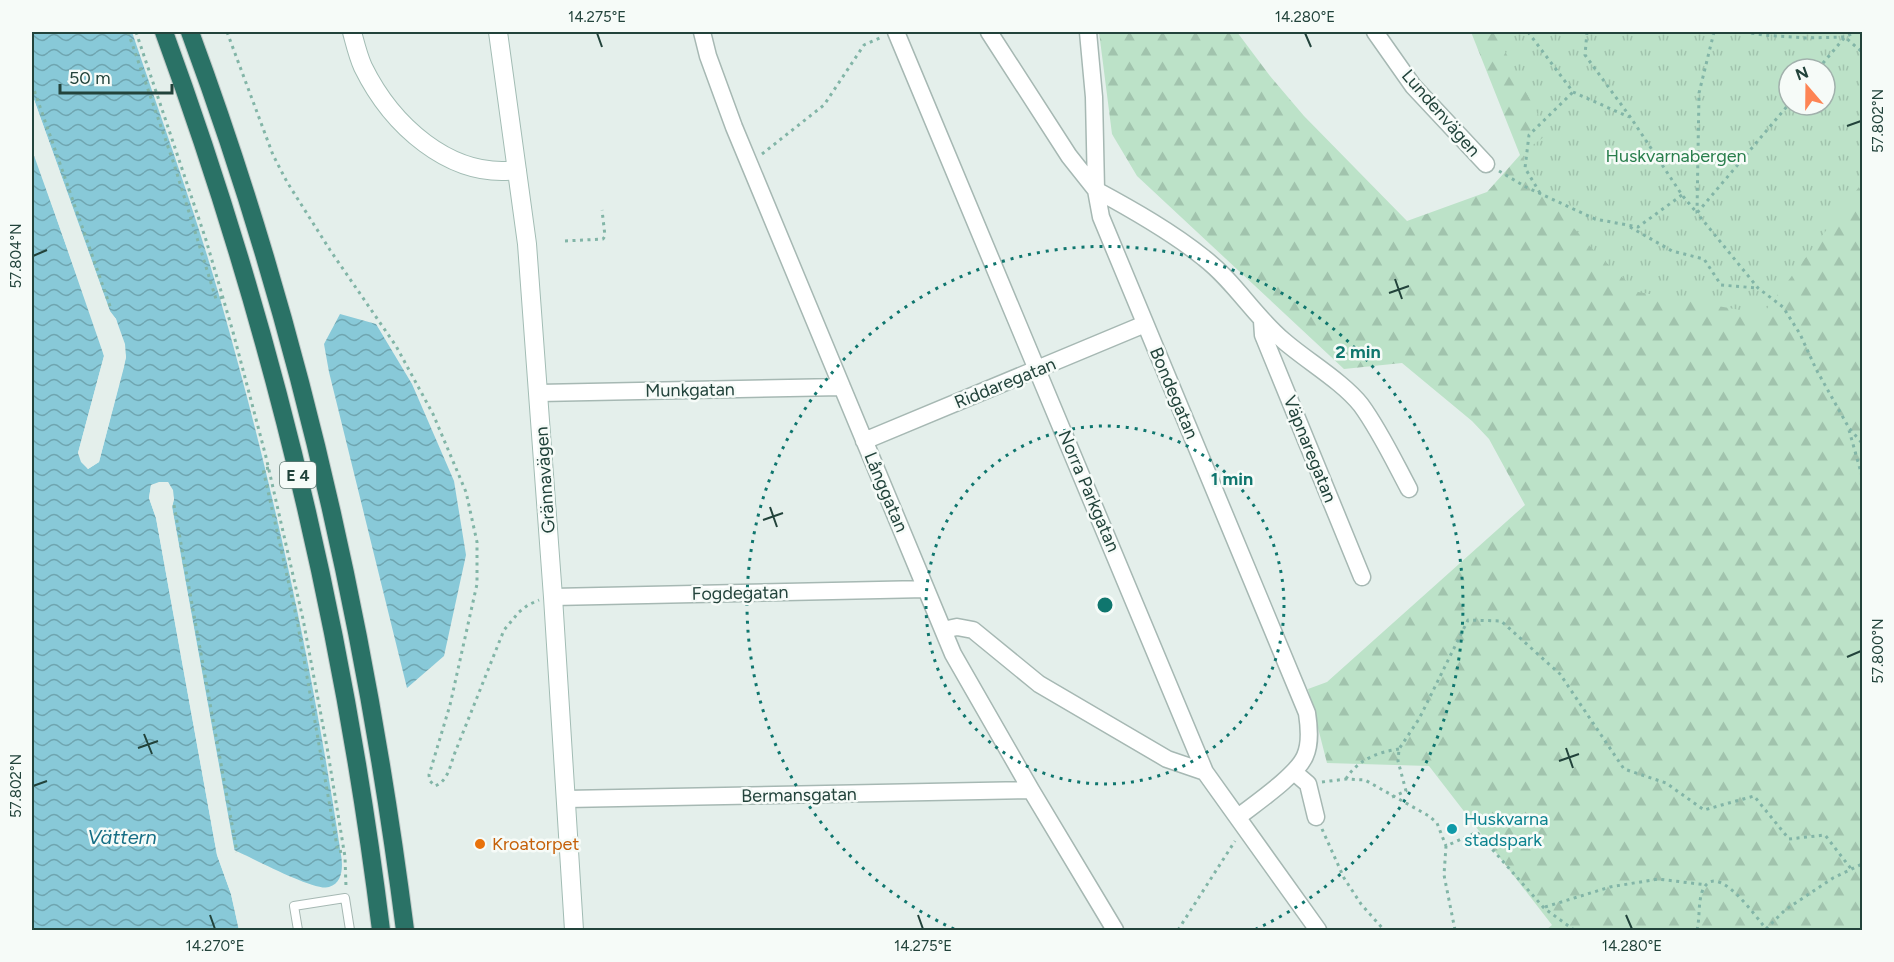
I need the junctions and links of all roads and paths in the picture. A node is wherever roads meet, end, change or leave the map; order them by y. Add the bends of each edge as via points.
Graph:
1 (128, 32) edge
2 (136, 32) edge
3 (164, 32) edge
4 (190, 32) edge
5 (227, 32) edge
6 (352, 32) edge
7 (498, 32) edge
8 (702, 32) edge
9 (988, 32) edge
10 (1088, 32) edge
11 (1375, 32) edge
12 (1528, 32) edge
13 (1587, 32) edge
14 (1714, 32) edge
15 (1744, 32) edge
16 (1856, 32) edge
17 (890, 34) edge
18 (1845, 37) junction
19 (1863, 52) edge
20 (1828, 57) edge
21 (32, 84) edge
22 (1573, 92) junction
23 (163, 109) junction
24 (156, 112) junction
25 (1778, 117) edge
26 (1631, 118) junction
27 (749, 164) junction
28 (1486, 164) joint
29 (517, 170) junction
30 (1096, 190) junction
31 (1540, 194) junction
32 (1682, 195) junction
33 (194, 202) junction
34 (187, 205) junction
35 (602, 210) dead end
36 (1697, 213) junction
37 (1626, 224) junction
38 (565, 241) dead end
39 (1758, 288) junction
40 (223, 297) junction
41 (111, 309) dead end
42 (1262, 321) junction
43 (1145, 324) junction
44 (1037, 370) junction
45 (842, 387) junction
46 (539, 393) junction
47 (1849, 428) junction
48 (864, 441) junction
49 (1863, 443) edge
50 (269, 468) junction
51 (1863, 476) edge
52 (1409, 489) dead end
53 (174, 505) dead end
54 (1362, 577) dead end
55 (926, 589) junction
56 (553, 597) junction
57 (942, 630) junction
58 (311, 663) junction
59 (305, 664) junction
60 (1399, 749) junction
61 (329, 757) junction
62 (322, 758) junction
63 (1205, 772) junction
64 (1293, 772) junction
65 (1346, 779) junction
66 (1308, 784) junction
67 (1031, 790) junction
68 (1392, 796) junction
69 (566, 800) junction
70 (1316, 816) joint
71 (1238, 817) junction
72 (1446, 846) junction
73 (344, 851) junction
74 (237, 852) dead end
75 (1863, 864) edge
76 (1852, 870) junction
77 (1707, 885) junction
78 (345, 898) junction
79 (1544, 908) junction
80 (298, 930) edge
81 (350, 930) edge
82 (381, 930) edge
83 (405, 930) edge
84 (574, 930) edge
85 (1115, 930) edge
86 (1178, 930) edge
87 (1318, 930) edge
88 (1384, 930) edge
89 (1455, 930) edge
90 (1574, 930) edge
91 (1697, 930) edge
92 (1767, 930) edge

1 - 24 path
2 - 23 path
3 - 82 highway, E 4 via 250,291 297,467 341,675
4 - 83 highway, E 4 via 274,288 320,458 365,672
5 - 56 path via 287,182 396,346 433,414 466,492 477,542 477,584 450,705 429,775 435,786 448,773 504,630 528,605
6 - 29 main road via 362,65 379,94 419,138 447,158 475,168
7 - 29 main road, Grännavägen
8 - 27 street, Långgatan
9 - 30 street, Bondegatan
10 - 30 street
11 - 28 street, Lundenvägen via 1413,86
12 - 22 path
13 - 26 path via 1585,56
14 - 36 path via 1699,93
15 - 18 path
16 - 18 path
17 - 27 path via 864,45 824,105
17 - 44 street, Norra Parkgatan
18 - 19 path
18 - 20 path
21 - 41 path
22 - 26 path
22 - 31 path via 1529,135 1525,168
23 - 24 path
23 - 33 path
24 - 34 path
25 - 36 path
26 - 32 path
27 - 45 street, Långgatan
28 - 31 path
29 - 46 main road, Grännavägen
30 - 42 street, Väpnaregatan via 1132,209 1205,259 1234,286
30 - 43 street, Bondegatan via 1101,217
31 - 37 path via 1594,219
32 - 36 path
32 - 37 path via 1638,226
33 - 34 path
33 - 40 path
34 - 40 path via 216,299
35 - 38 path via 603,239
36 - 39 path
37 - 39 path via 1672,250 1704,259 1720,285
39 - 47 path via 1783,307
40 - 50 path
42 - 52 street, Väpnaregatan via 1360,404
42 - 54 street, Väpnaregatan via 1263,335
43 - 44 street, Riddaregatan
43 - 64 street, Bondegatan via 1307,713 1306,755
44 - 48 street, Riddaregatan
44 - 63 street, Norra Parkgatan
45 - 46 street, Munkgatan
45 - 48 street, Långgatan
46 - 56 main road, Grännavägen
47 - 49 path
47 - 51 path
48 - 55 street, Långgatan
50 - 58 path
50 - 59 path via 262,469
53 - 74 path
55 - 56 street, Fogdegatan
55 - 57 street, Långgatan
56 - 69 main road, Grännavägen
57 - 63 street via 973,630 1040,684 1167,759
57 - 67 street, Långgatan
58 - 59 path
58 - 61 path
59 - 62 path
60 - 65 path via 1370,758 1352,769
60 - 68 path via 1406,791
60 - 76 path via 1419,719 1468,620 1501,621 1560,674 1624,769 1666,783 1704,810 1754,796 1789,839 1825,835
61 - 62 path
61 - 73 path
62 - 73 path via 338,852
63 - 71 street, Norra Parkgatan
64 - 66 street
64 - 71 street, Bondegatan
65 - 66 path
65 - 68 path via 1365,780
66 - 70 street
67 - 69 street, Bermansgatan
67 - 85 street, Långgatan
68 - 72 path via 1437,823
69 - 84 main road, Grännavägen
70 - 88 path via 1344,878
71 - 86 path via 1235,843
71 - 87 street, Norra Parkgatan
72 - 79 path via 1477,832
72 - 89 path via 1444,875
73 - 78 path
75 - 76 path
76 - 92 path via 1785,910
77 - 79 path via 1658,879 1610,887
77 - 91 path via 1702,893
77 - 92 path via 1713,881 1724,883
78 - 80 lane via 294,906
78 - 81 lane
79 - 90 path

